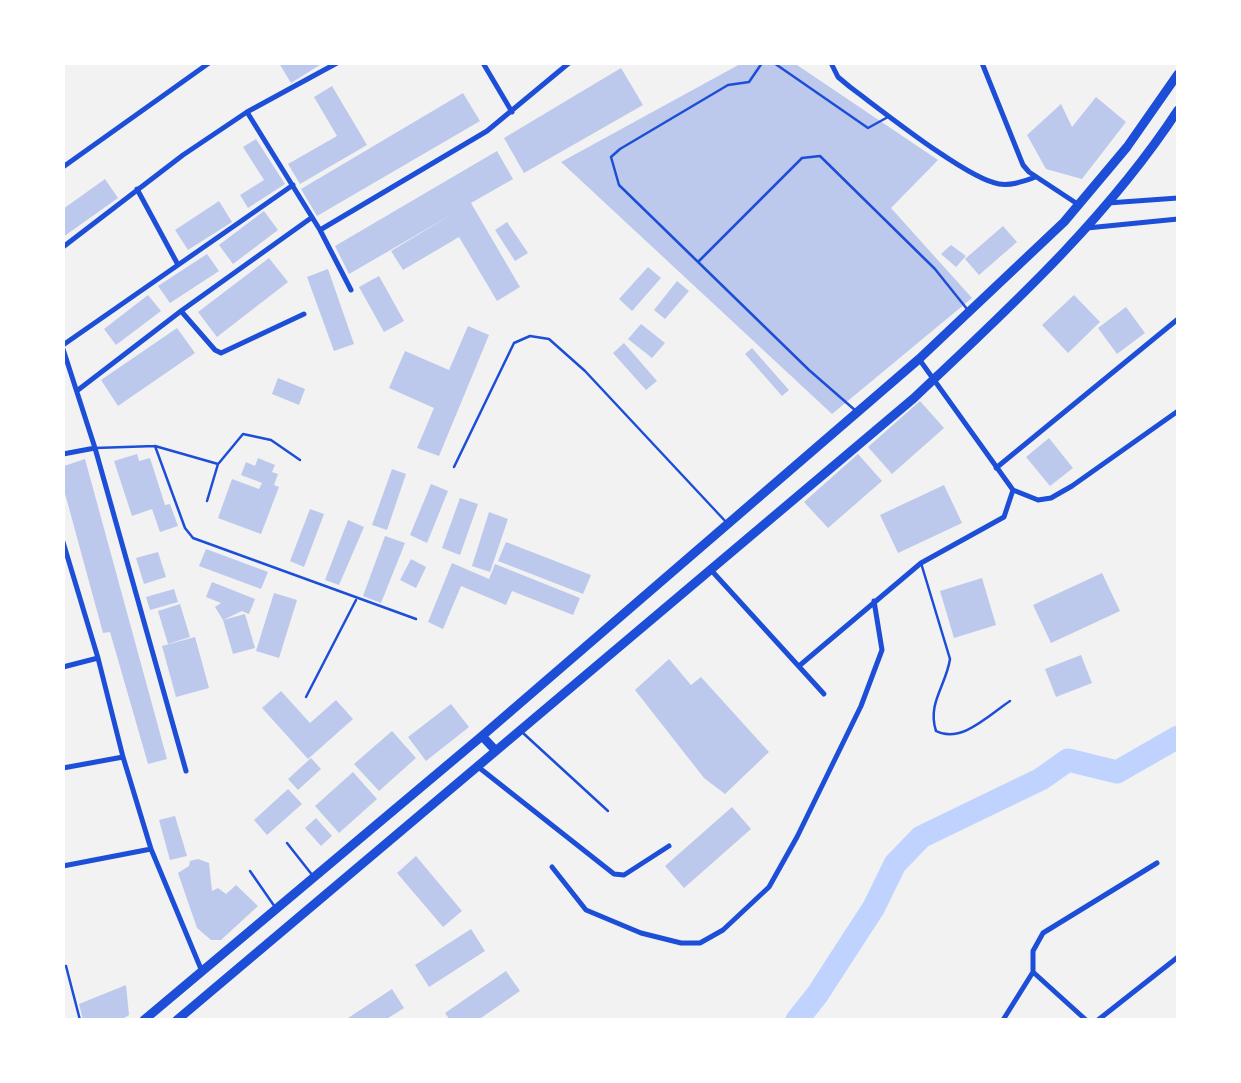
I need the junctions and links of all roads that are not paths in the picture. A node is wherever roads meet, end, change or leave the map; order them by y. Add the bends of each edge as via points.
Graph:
1 (209, 63) edge
2 (337, 63) edge
3 (482, 63) edge
4 (569, 63) edge
5 (762, 63) edge
6 (775, 63) edge
7 (831, 63) edge
8 (982, 63) edge
9 (1178, 74) edge
10 (1178, 110) edge
11 (247, 112) junction
12 (512, 112) junction
13 (890, 116) junction
14 (63, 167) edge
15 (1036, 177) junction
16 (293, 186) junction
17 (137, 189) junction
18 (1178, 198) edge
19 (1107, 203) junction
20 (1079, 205) junction
21 (311, 218) junction
22 (1178, 219) edge
23 (1084, 229) junction
24 (320, 230) junction
25 (63, 247) edge
26 (698, 262) junction
27 (177, 263) junction
28 (351, 290) dead end
29 (181, 311) junction
30 (969, 312) junction
31 (304, 314) dead end
32 (1178, 319) edge
33 (63, 347) edge
34 (919, 359) junction
35 (935, 378) junction
36 (78, 390) junction
37 (856, 411) junction
38 (1178, 411) edge
39 (155, 446) junction
40 (95, 448) junction
41 (63, 454) edge
42 (300, 460) dead end
43 (218, 464) junction
44 (454, 467) dead end
45 (996, 468) junction
46 (1013, 490) junction
47 (208, 501) dead end
48 (728, 524) junction
49 (63, 542) edge
50 (921, 563) junction
51 (710, 570) junction
52 (356, 599) junction
53 (874, 601) junction
54 (416, 619) dead end
55 (97, 658) junction
56 (799, 666) junction
57 (63, 667) edge
58 (824, 694) dead end
59 (306, 697) dead end
60 (1010, 701) dead end
61 (519, 730) junction
62 (482, 736) junction
63 (496, 751) junction
64 (123, 757) junction
65 (477, 766) junction
66 (63, 768) edge
67 (186, 771) dead end
68 (608, 811) dead end
69 (287, 843) dead end
70 (669, 846) dead end
71 (151, 849) junction
72 (1157, 863) dead end
73 (63, 866) edge
74 (552, 867) dead end
75 (250, 871) dead end
76 (313, 876) junction
77 (275, 907) junction
78 (1178, 957) edge
79 (66, 965) dead end
80 (201, 970) junction
81 (1033, 972) junction
82 (80, 1020) edge
83 (144, 1020) edge
84 (177, 1020) edge
85 (1003, 1020) edge
86 (1086, 1020) edge
87 (1098, 1020) edge

1 - 14 street
2 - 11 street
3 - 12 street
4 - 12 street
5 - 26 lane via 749,82 728,85 611,157 619,185
6 - 13 lane via 868,128
7 - 13 street via 838,77
8 - 15 street via 1013,144 1023,165
9 - 20 main road
10 - 19 main road
11 - 16 street
11 - 17 street
12 - 24 street
13 - 15 street via 996,184
15 - 20 street
16 - 21 street
16 - 27 street
17 - 25 street
17 - 27 street
18 - 19 street
19 - 23 main road
20 - 30 main road
21 - 24 street
21 - 29 street
22 - 23 street
23 - 35 main road via 1015,305
24 - 28 street
26 - 30 lane via 802,158 820,156 936,269
26 - 37 lane
27 - 33 street
29 - 31 street via 221,353
29 - 36 street
30 - 34 main road
32 - 45 street
33 - 36 street
34 - 35 street
34 - 37 main road
35 - 45 street
35 - 51 main road
36 - 40 street
37 - 48 main road
38 - 46 street via 1051,498 1038,500
39 - 40 lane
39 - 43 lane
39 - 52 lane via 184,528 193,538
40 - 41 street
40 - 67 street
42 - 43 lane via 271,440 243,434
43 - 47 lane
44 - 48 lane via 514,343 530,336 549,339 585,371
45 - 46 street
46 - 50 street via 1004,517
48 - 62 main road
49 - 55 street
50 - 53 street
50 - 60 lane via 950,659 933,705 936,731 947,737 960,734
51 - 56 street
51 - 61 main road
52 - 54 lane
52 - 59 lane
53 - 56 street
53 - 74 street via 882,650 861,706 769,887 723,930 701,943 641,933 586,910
55 - 57 street
55 - 64 street
56 - 58 street
61 - 63 main road
61 - 68 lane
62 - 63 main road
62 - 76 main road
63 - 65 main road
64 - 66 street
64 - 71 street
65 - 70 street via 614,874 624,875
65 - 84 main road
69 - 76 lane
71 - 73 street
71 - 80 street
72 - 81 street via 1043,933 1033,951
75 - 77 lane
76 - 77 main road
77 - 80 main road
78 - 87 street
79 - 82 lane
80 - 83 main road
81 - 85 street
81 - 86 street

